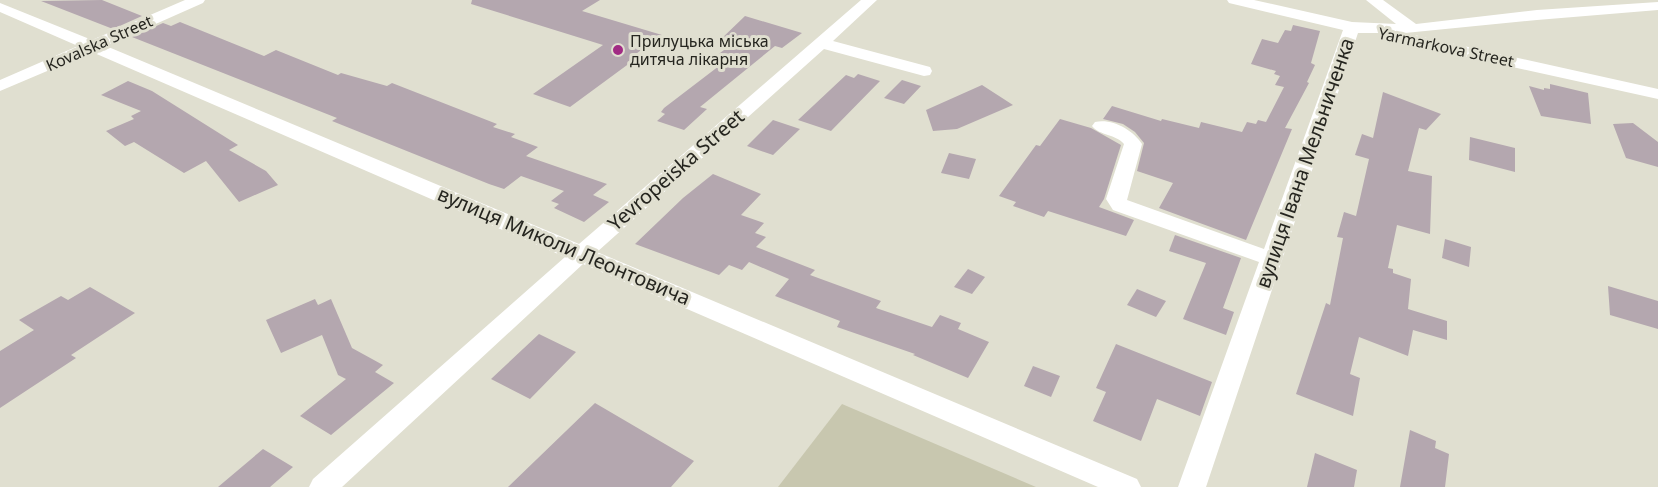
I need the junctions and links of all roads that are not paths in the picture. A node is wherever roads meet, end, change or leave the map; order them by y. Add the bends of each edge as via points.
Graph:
1 (198, 0) edge
2 (870, 0) edge
3 (1234, 0) edge
4 (1373, 0) edge
5 (1513, 0) edge
6 (1658, 6) edge
7 (0, 7) edge
8 (1537, 15) junction
9 (1352, 27) junction
10 (1413, 29) junction
11 (821, 43) junction
12 (90, 47) junction
13 (924, 71) dead end
14 (0, 86) edge
15 (1649, 93) edge
16 (1658, 109) edge
17 (1101, 126) dead end
18 (581, 254) junction
19 (1272, 259) junction
20 (323, 487) edge
21 (1127, 487) edge
22 (1192, 487) edge

1 - 12 street, Kovalska Street
2 - 11 street, Yevropeiska Street
3 - 9 street, Yarmarkova Street
4 - 10 street
5 - 8 street
6 - 8 street, вулиця Івана Мельниченка
7 - 12 street, вулиця Миколи Леонтовича
8 - 10 street, вулиця Івана Мельниченка
9 - 10 street, вулиця Івана Мельниченка
9 - 15 street, Yarmarkova Street
9 - 19 street, вулиця Івана Мельниченка
11 - 13 street
11 - 18 street, Yevropeiska Street
12 - 14 street, Kovalska Street
12 - 18 street, вулиця Миколи Леонтовича
15 - 16 street
17 - 19 street via 1126,135 1133,144 1116,199 1120,205
18 - 20 street, Yevropeiska Street
18 - 21 street, вулиця Миколи Леонтовича
19 - 22 street, вулиця Івана Мельниченка

